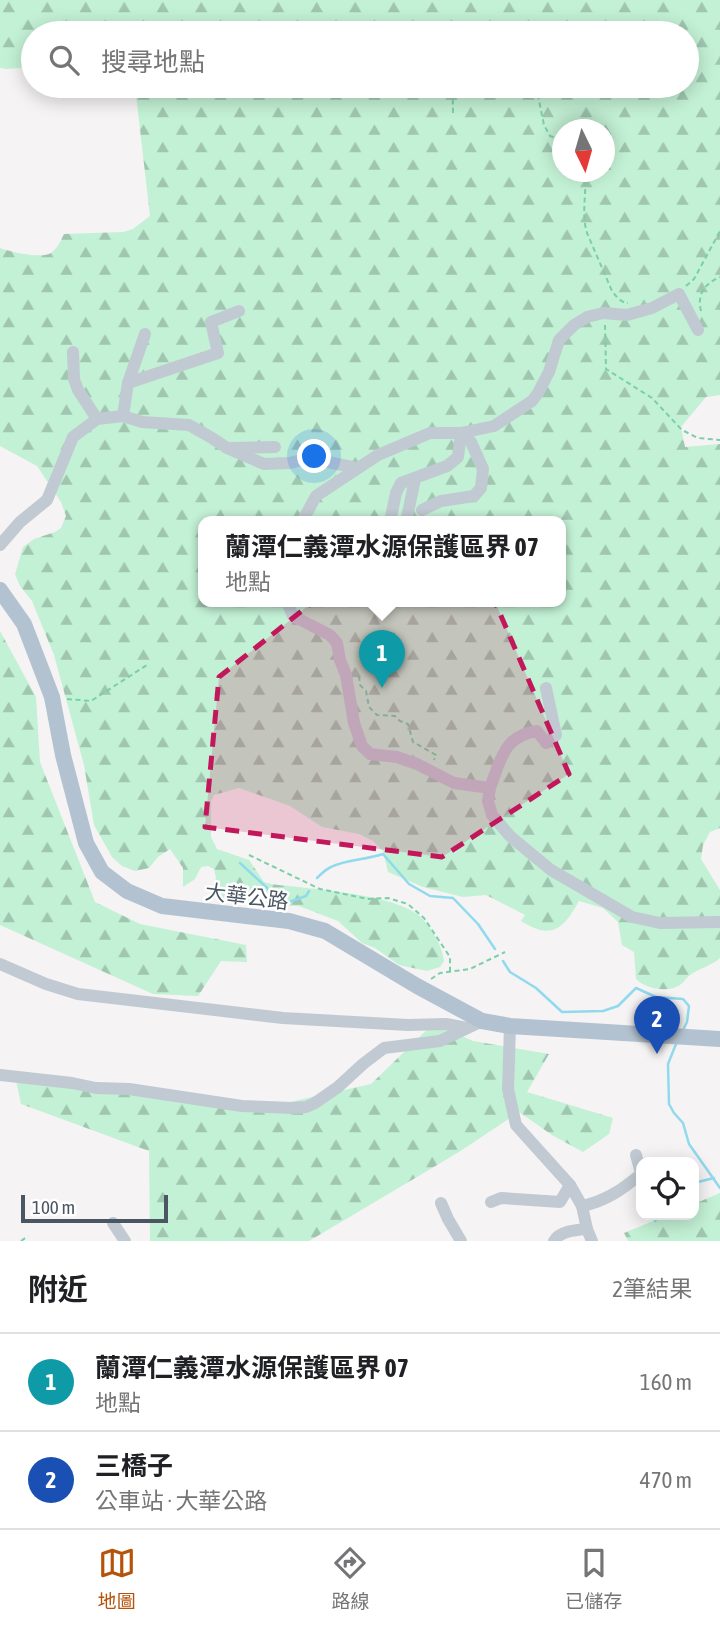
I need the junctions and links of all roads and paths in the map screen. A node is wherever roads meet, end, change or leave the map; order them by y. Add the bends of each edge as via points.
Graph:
1 (453, 98) edge
2 (538, 98) edge
3 (453, 113) dead end
4 (552, 137) edge
5 (586, 182) edge
6 (720, 231) edge
7 (720, 277) edge
8 (680, 294) junction
9 (652, 308) junction
10 (239, 311) dead end
11 (701, 311) dead end
12 (603, 313) junction
13 (698, 330) dead end
14 (145, 334) dead end
15 (73, 352) dead end
16 (128, 383) junction
17 (123, 416) junction
18 (97, 419) junction
19 (461, 433) junction
20 (720, 440) edge
21 (275, 447) dead end
22 (228, 448) junction
23 (357, 468) junction
24 (415, 479) junction
25 (422, 510) dead end
26 (305, 516) edge
27 (391, 516) edge
28 (407, 516) edge
29 (0, 545) edge
30 (0, 590) edge
31 (289, 607) edge
32 (147, 665) dead end
33 (346, 676) junction
34 (546, 688) dead end
35 (52, 697) junction
36 (429, 771) junction
37 (490, 788) junction
38 (249, 855) dead end
39 (720, 922) edge
40 (505, 952) dead end
41 (0, 964) edge
42 (450, 971) junction
43 (417, 986) junction
44 (474, 1025) junction
45 (510, 1026) junction
46 (720, 1039) edge
47 (0, 1075) edge
48 (635, 1155) dead end
49 (636, 1158) edge
50 (636, 1177) edge
51 (570, 1185) junction
52 (491, 1202) dead end
53 (441, 1203) dead end
54 (582, 1206) junction
55 (113, 1223) dead end
56 (589, 1235) edge
57 (28, 1236) dead end
58 (21, 1241) edge
59 (125, 1241) edge
60 (461, 1241) edge
61 (554, 1241) edge

1 - 3 path
2 - 4 path via 544,125
5 - 9 path via 584,225 612,291 625,303 643,302
6 - 8 path via 694,279
7 - 11 path via 702,292
8 - 9 street
8 - 13 street
9 - 12 street via 627,315
10 - 16 street via 211,322 218,353
12 - 19 street via 587,317 559,340 549,372 532,401 494,426
12 - 20 path via 606,369 652,398 682,429 698,438
14 - 16 street
15 - 18 street via 74,379
16 - 17 street
17 - 18 street
17 - 22 street via 189,425
18 - 29 street via 73,437 47,500
19 - 23 street via 430,433
19 - 24 street via 458,457
19 - 25 street via 471,442 482,469 481,488 474,496 441,501
21 - 22 street
22 - 23 street via 264,464 308,458
23 - 26 street via 316,496
24 - 27 street via 401,482
24 - 28 street
30 - 35 main road, 大華公路 via 24,624
31 - 33 street via 293,615 337,643
32 - 35 path via 90,701
33 - 36 street via 362,746 370,754 397,757
33 - 36 path via 359,677 377,715 395,716 408,724 414,741 436,755
34 - 37 street via 556,735 546,743 537,731 523,733 506,747
35 - 43 main road, 大華公路 via 86,843 102,872 127,891 162,906 289,921 325,931
36 - 37 street via 454,783
37 - 39 street via 492,815 551,870 632,917 660,923
38 - 42 path via 320,888 408,904 424,918 450,957
40 - 42 path via 470,969
41 - 44 street via 78,995 282,1018
42 - 43 path
43 - 44 main road, 大華公路
44 - 45 main road, 大華公路
44 - 47 street via 440,1041 384,1048 306,1107 242,1105
45 - 46 main road, 大華公路
45 - 51 street via 508,1089 516,1125
48 - 49 street
50 - 54 street via 622,1190
51 - 52 street via 560,1202 501,1198
51 - 54 street
53 - 60 street
54 - 56 street
55 - 59 street
56 - 61 street via 571,1231
57 - 58 path

